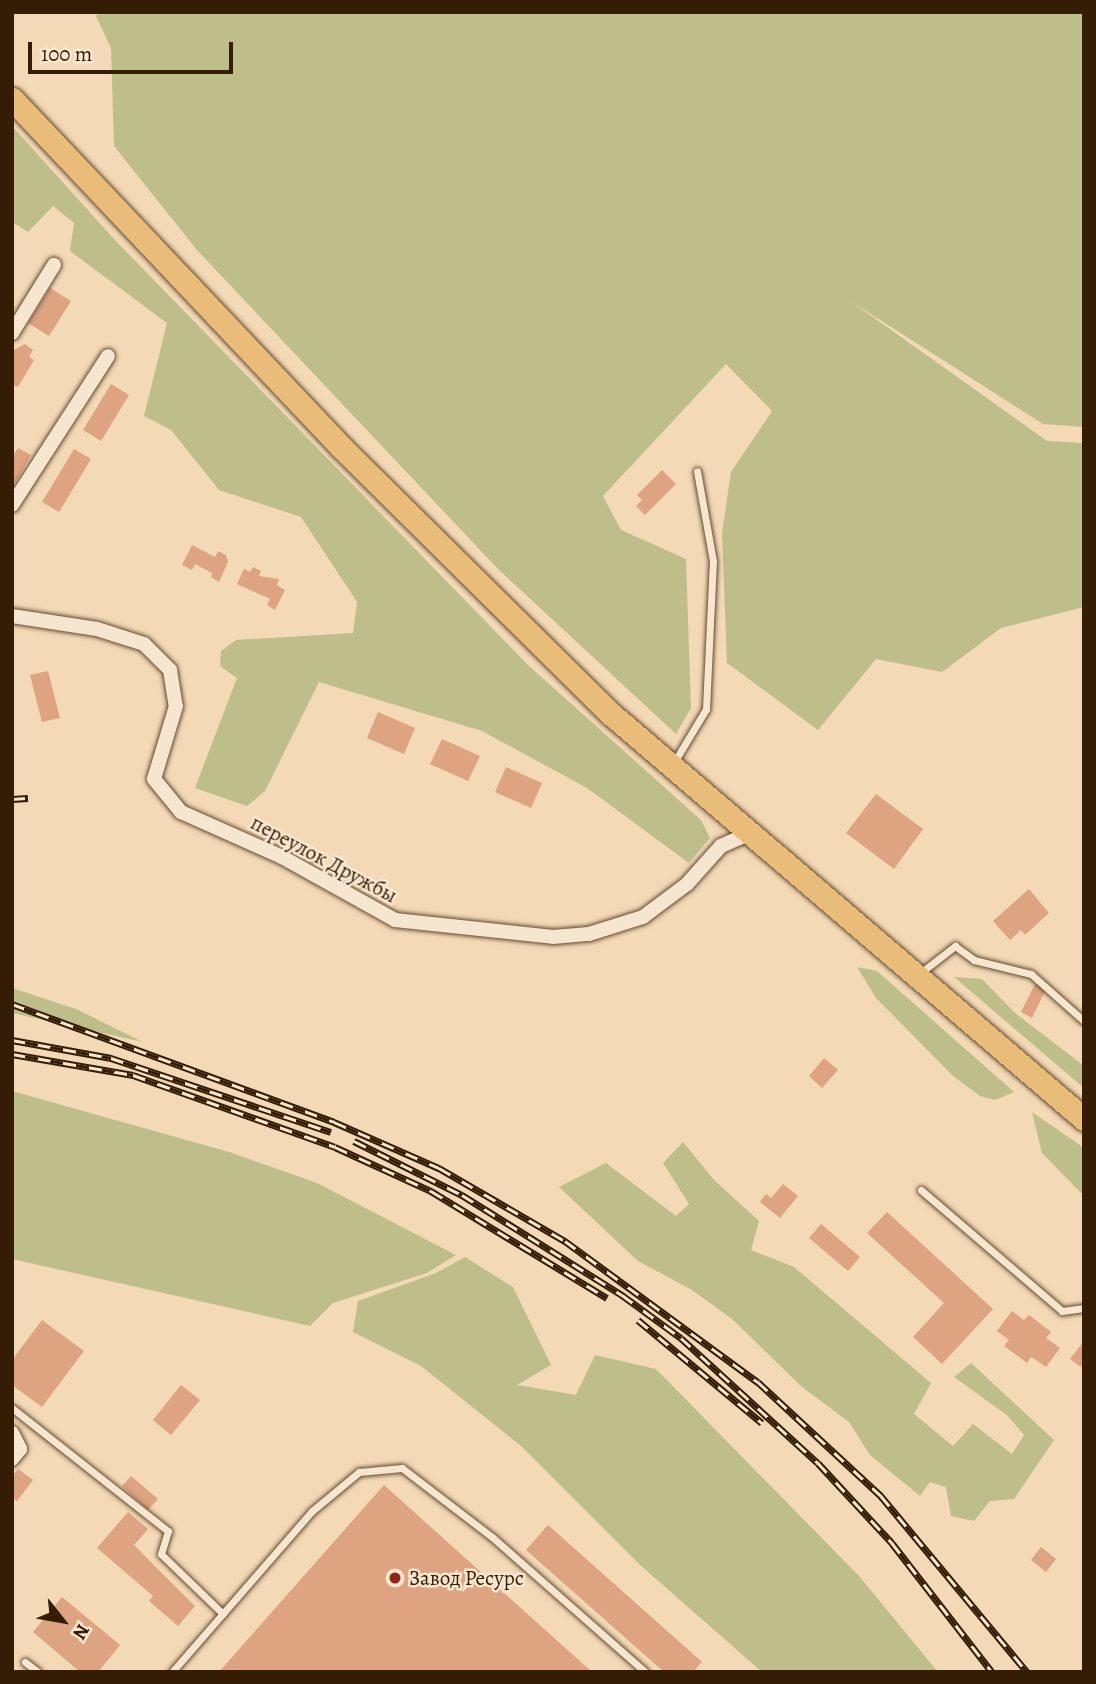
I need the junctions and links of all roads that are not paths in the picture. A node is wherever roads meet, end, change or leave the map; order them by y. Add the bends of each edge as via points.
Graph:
1 (12, 99) edge
2 (54, 265) dead end
3 (12, 333) edge
4 (108, 356) dead end
5 (697, 471) dead end
6 (12, 505) edge
7 (12, 616) edge
8 (672, 766) junction
9 (750, 833) junction
10 (917, 976) junction
11 (1084, 1021) edge
12 (1084, 1119) edge
13 (921, 1190) dead end
14 (1084, 1308) edge
15 (12, 1408) edge
16 (12, 1433) edge
17 (16, 1454) edge
18 (223, 1614) junction
19 (25, 1661) dead end
20 (38, 1672) edge
21 (172, 1672) edge
22 (645, 1672) edge

1 - 8 main road via 352,458 611,714
2 - 3 street
4 - 6 street
5 - 8 lane via 713,561 706,709
7 - 9 street, переулок Дружбы via 97,629 144,644 170,670 176,706 154,779 181,812 282,857 395,920 553,937 589,934 643,917 687,884 722,846
8 - 9 main road
9 - 10 main road
10 - 11 lane via 955,946 974,960 1031,974
10 - 12 main road
13 - 14 lane via 1062,1311
15 - 18 lane via 167,1531 162,1554
16 - 17 street
18 - 21 lane
18 - 22 lane via 312,1511 359,1472 402,1468 492,1537
19 - 20 lane

